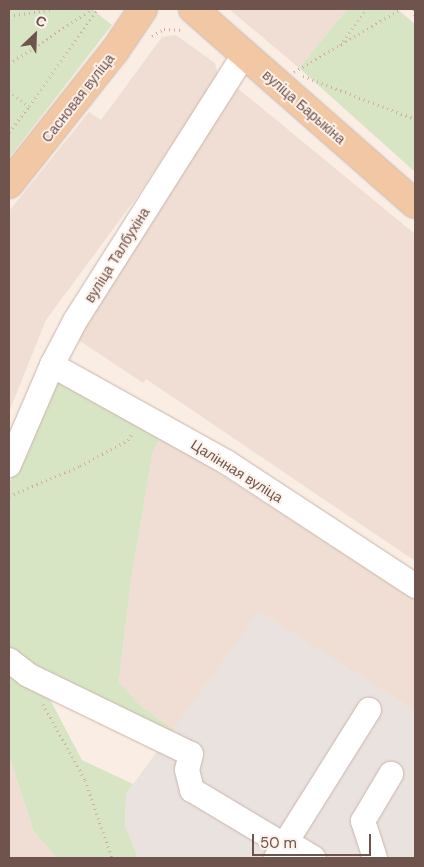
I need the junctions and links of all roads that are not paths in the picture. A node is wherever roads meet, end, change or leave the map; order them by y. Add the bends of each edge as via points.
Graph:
1 (144, 9) edge
2 (188, 19) edge
3 (244, 55) junction
4 (9, 184) edge
5 (415, 204) edge
6 (52, 365) junction
7 (9, 465) edge
8 (415, 586) edge
9 (9, 660) edge
10 (370, 710) dead end
11 (391, 774) dead end
12 (282, 848) edge
13 (314, 858) edge
14 (375, 858) edge

1 - 4 main road, Сасновая вуліца via 116,50
2 - 3 main road, вуліца Барыкіна
3 - 5 main road, вуліца Барыкіна
3 - 6 street, вуліца Талбухіна via 80,313
6 - 7 street, вуліца Талбухіна
6 - 8 street, Цалінная вуліца via 228,463
9 - 12 street via 28,674 191,754 187,770 192,790
10 - 12 street
11 - 14 street via 363,821
12 - 13 street

